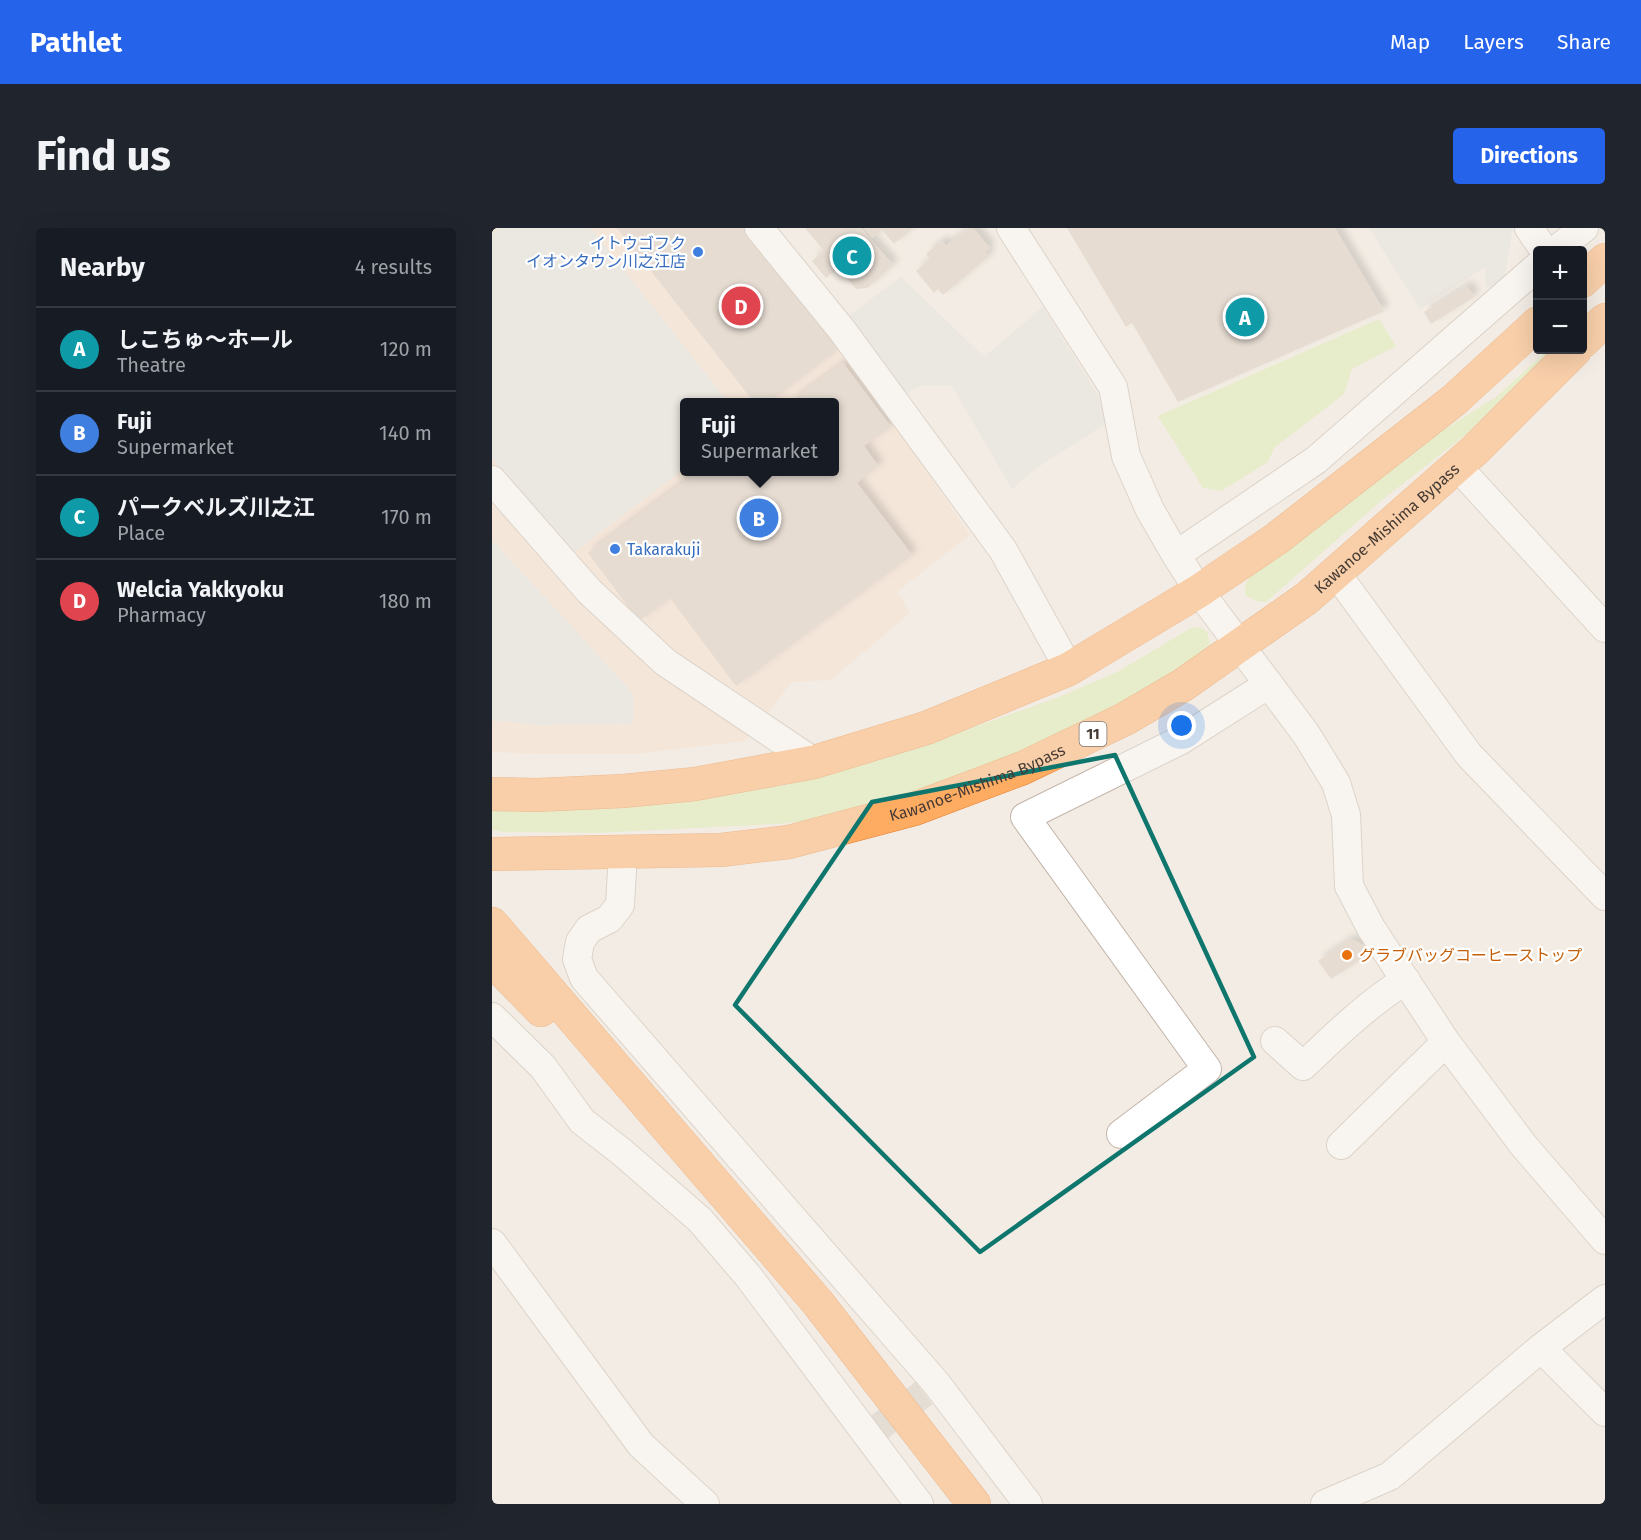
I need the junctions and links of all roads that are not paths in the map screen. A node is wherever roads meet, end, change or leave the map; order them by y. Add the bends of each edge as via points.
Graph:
1 (759, 228) edge
2 (1011, 228) edge
3 (1529, 228) edge
4 (1584, 228) edge
5 (1541, 246) edge
6 (1561, 246) edge
7 (1605, 260) edge
8 (1533, 270) edge
9 (1587, 276) edge
10 (1605, 320) edge
11 (1533, 328) edge
12 (1587, 337) edge
13 (1571, 354) edge
14 (1457, 466) junction
15 (492, 480) edge
16 (1176, 555) junction
17 (1336, 573) junction
18 (1199, 591) junction
19 (1605, 628) edge
20 (1241, 646) junction
21 (1069, 669) junction
22 (1269, 684) junction
23 (814, 762) junction
24 (492, 795) edge
25 (623, 853) junction
26 (492, 854) edge
27 (1605, 896) edge
28 (492, 924) edge
29 (492, 960) edge
30 (1406, 980) junction
31 (492, 1017) edge
32 (1275, 1041) dead end
33 (1446, 1042) junction
34 (1121, 1134) dead end
35 (1341, 1145) dead end
36 (1605, 1240) edge
37 (492, 1243) edge
38 (1605, 1299) edge
39 (818, 1303) junction
40 (1541, 1348) junction
41 (1605, 1412) edge
42 (705, 1504) edge
43 (920, 1504) edge
44 (974, 1504) edge
45 (1028, 1504) edge
46 (1325, 1504) edge

1 - 21 street via 842,330 1003,550
2 - 16 street via 1113,387 1126,456
3 - 5 street
4 - 6 street
7 - 9 highway
8 - 16 street via 1317,460
10 - 12 highway
11 - 18 highway via 1454,401 1276,539
13 - 14 highway, Kawanoe-Mishima Bypass / 11
14 - 17 highway, Kawanoe-Mishima Bypass / 11
14 - 19 street
15 - 23 street via 590,591 665,662
16 - 18 street
17 - 20 highway, Kawanoe-Mishima Bypass / 11
17 - 27 street via 1469,755
18 - 20 street
18 - 21 highway
20 - 22 street
20 - 25 highway, Kawanoe-Mishima Bypass / 11 via 1125,719 1023,768 914,809 789,842 721,850
21 - 23 highway via 926,728
22 - 30 street via 1336,783 1346,815 1349,886
22 - 34 street via 1181,741 1025,817 1207,1069
23 - 24 highway via 695,784 623,791
25 - 26 highway, Kawanoe-Mishima Bypass / 11
25 - 45 street via 620,905 609,919 589,929 580,942 577,959 584,978
28 - 39 highway
29 - 39 highway via 669,1140
30 - 32 street via 1379,996 1303,1066
30 - 33 street
31 - 43 street via 543,1067 582,1121 700,1220 874,1432
33 - 35 street
33 - 36 street via 1524,1146
37 - 42 street via 640,1445
38 - 40 street
39 - 44 highway
40 - 41 street
40 - 46 street via 1390,1476

